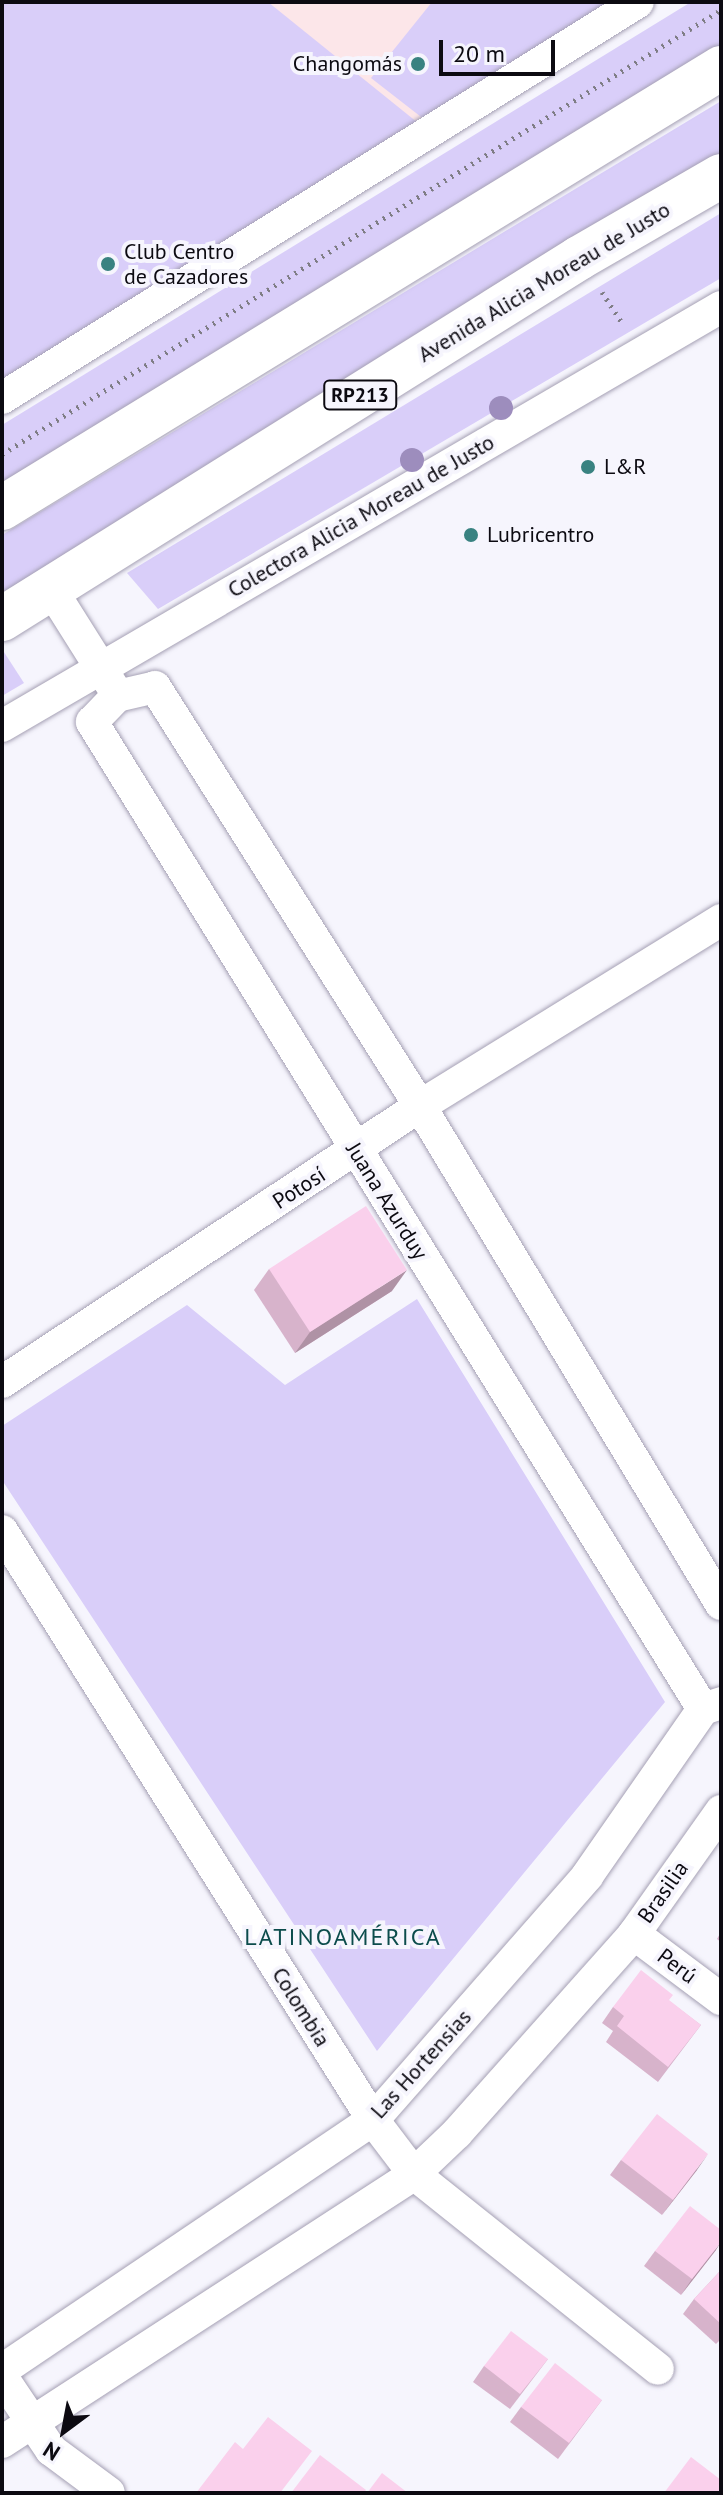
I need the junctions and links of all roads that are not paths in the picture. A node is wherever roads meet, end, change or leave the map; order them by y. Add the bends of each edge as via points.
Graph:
1 (638, 2) edge
2 (721, 68) edge
3 (721, 176) edge
4 (721, 307) edge
5 (2, 398) edge
6 (2, 508) edge
7 (51, 589) junction
8 (2, 619) edge
9 (102, 667) junction
10 (117, 696) junction
11 (2, 726) edge
12 (721, 920) edge
13 (420, 1106) junction
14 (355, 1151) junction
15 (2, 1382) edge
16 (2, 1531) edge
17 (721, 1604) edge
18 (712, 1706) edge
19 (721, 1811) edge
20 (634, 1934) junction
21 (721, 1999) edge
22 (373, 2120) junction
23 (414, 2174) junction
24 (658, 2369) dead end
25 (2, 2370) edge
26 (2, 2377) edge
27 (32, 2422) junction
28 (2, 2442) edge
29 (109, 2493) edge

1 - 5 street
2 - 6 main road
3 - 7 main road, Avenida Alicia Moreau de Justo / RP213 via 579,258
4 - 9 street, Colectora Alicia Moreau de Justo
7 - 8 main road, Avenida Alicia Moreau de Justo / RP213
7 - 9 street
9 - 10 street
9 - 11 street, Colectora Alicia Moreau de Justo
10 - 13 street via 155,687
10 - 14 street, Juana Azurduy via 92,722
12 - 13 street, Potosí
13 - 14 street, Potosí
13 - 17 street
14 - 15 street, Potosí
14 - 18 street, Juana Azurduy
16 - 22 street, Colombia
18 - 22 street, Las Hortensias via 587,1876
19 - 20 street, Brasilia
20 - 21 street, Perú
20 - 23 street
22 - 23 street, Colombia
22 - 25 street, Las Hortensias
23 - 24 street, Colombia
23 - 27 street
26 - 27 street
27 - 28 street
27 - 29 street via 51,2450

